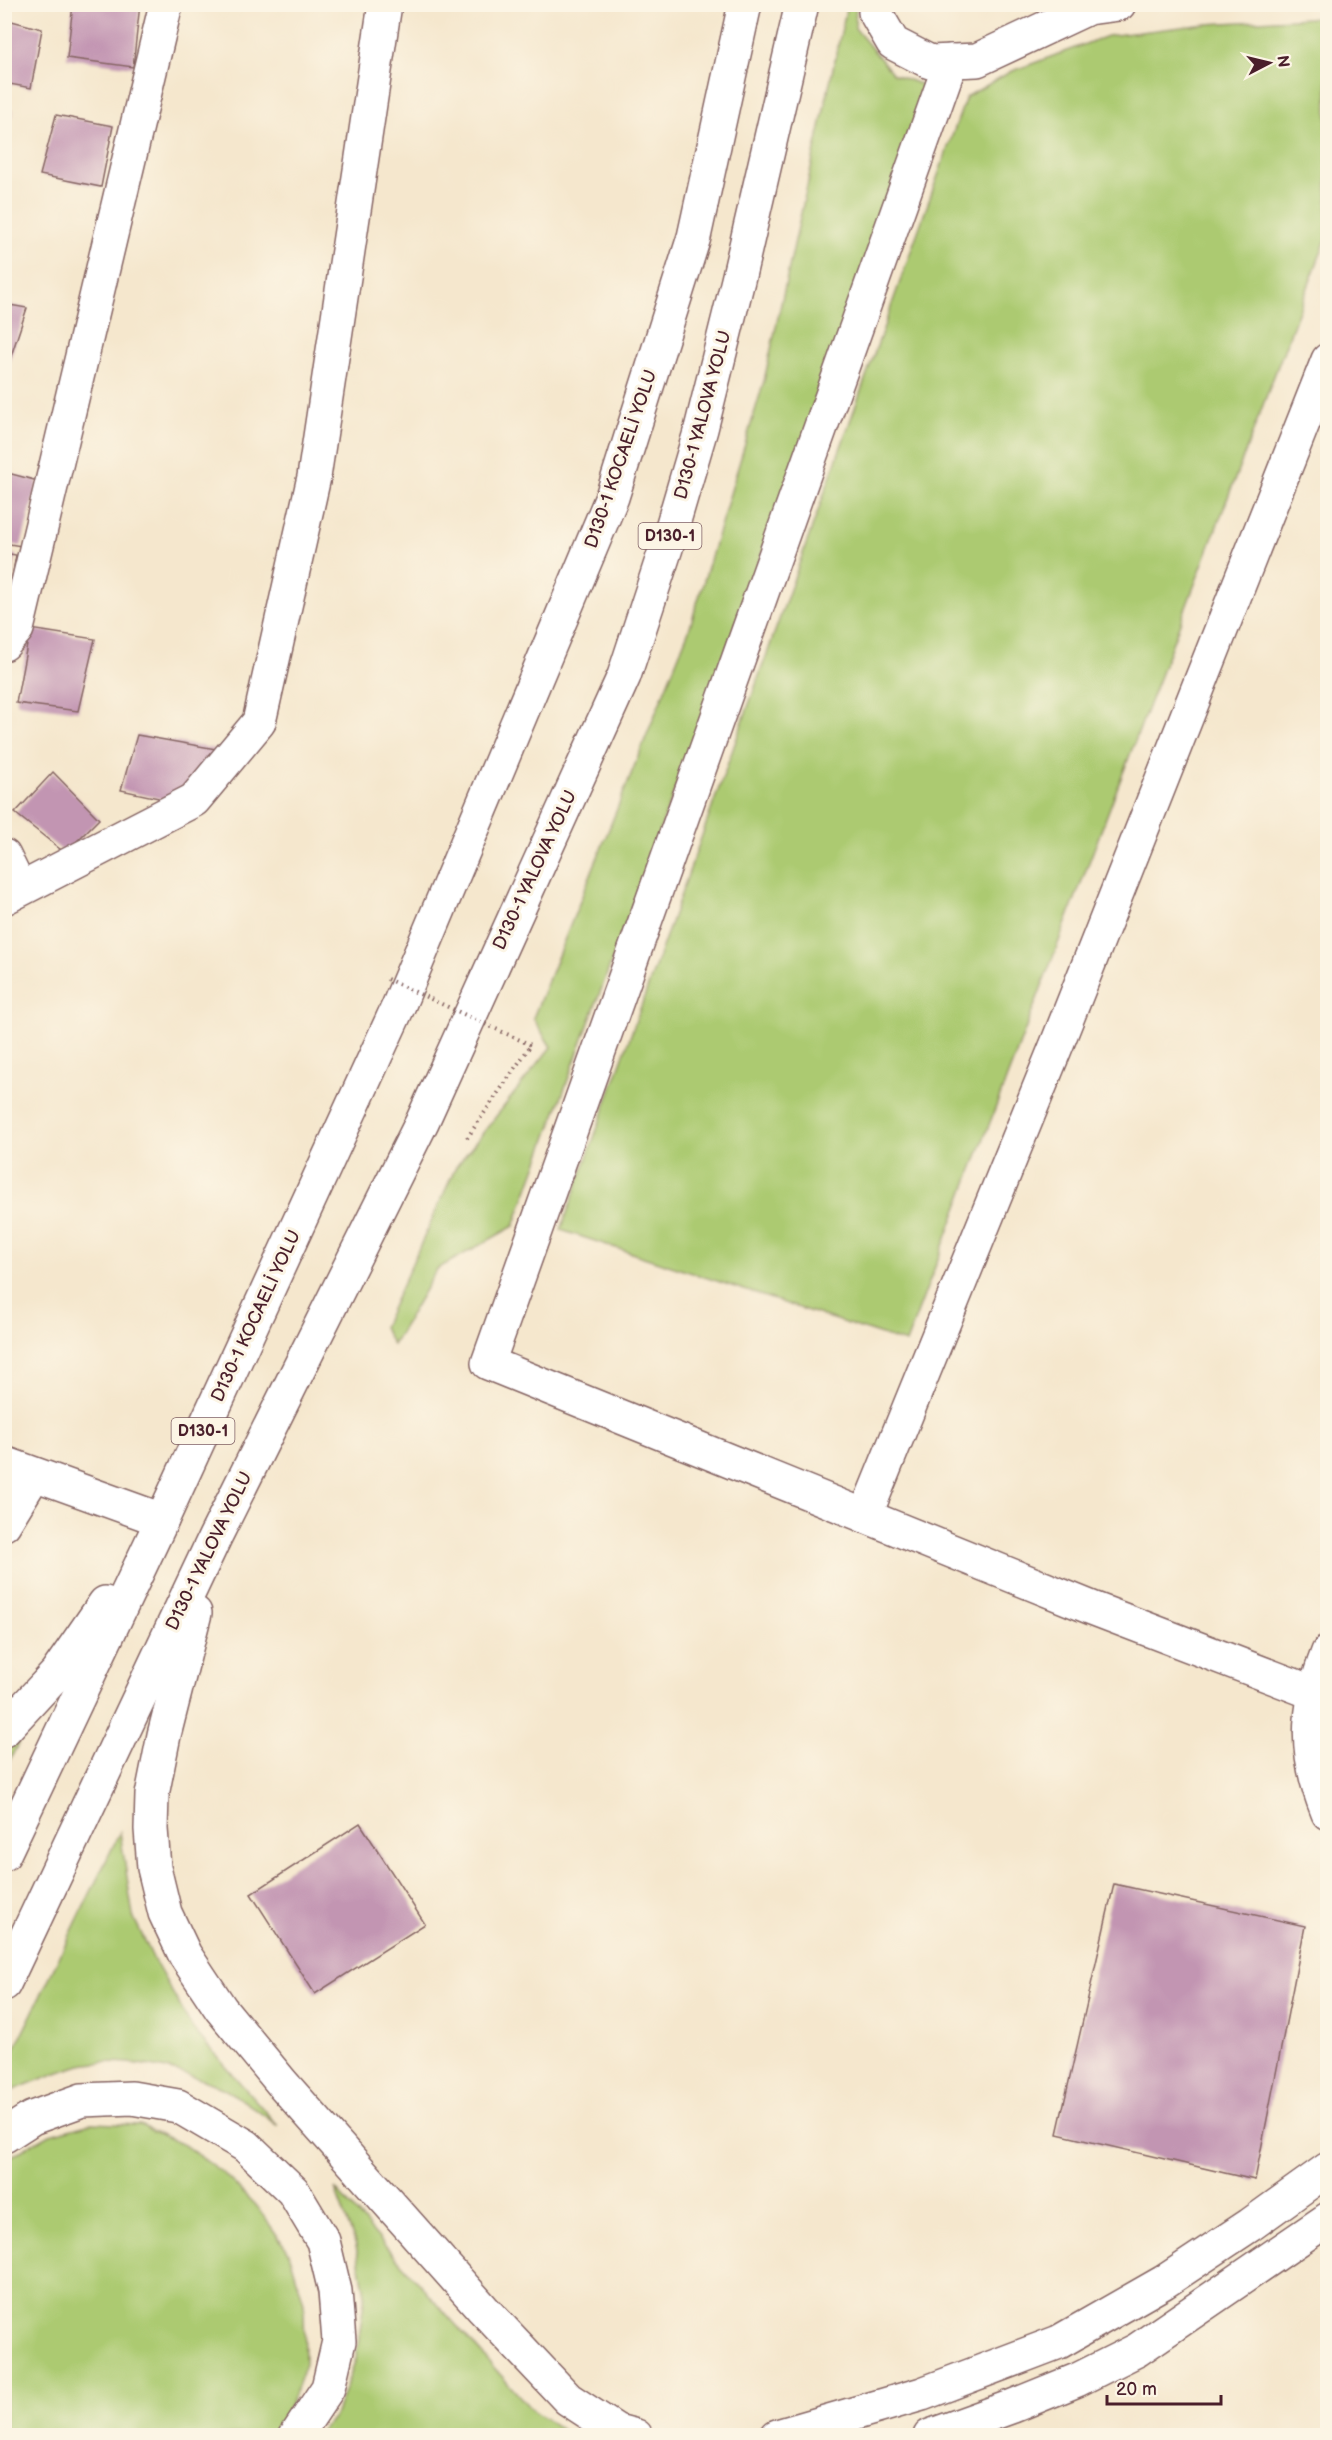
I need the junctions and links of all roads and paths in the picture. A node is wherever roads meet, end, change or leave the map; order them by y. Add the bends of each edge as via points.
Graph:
1 (166, 4) edge
2 (385, 4) edge
3 (745, 4) edge
4 (802, 4) edge
5 (877, 4) edge
6 (1119, 4) edge
7 (951, 61) junction
8 (1328, 360) edge
9 (9, 634) edge
10 (4, 856) edge
11 (12, 894) edge
12 (393, 993) junction
13 (467, 1138) dead end
14 (19, 1469) edge
15 (865, 1516) junction
16 (162, 1520) junction
17 (4, 1524) edge
18 (215, 1537) junction
19 (1328, 1652) edge
20 (1314, 1693) junction
21 (4, 1730) edge
22 (1328, 1814) edge
23 (4, 1854) edge
24 (4, 1984) edge
25 (4, 2136) edge
26 (1328, 2169) edge
27 (1328, 2219) edge
28 (296, 2436) edge
29 (636, 2436) edge
30 (777, 2436) edge
31 (930, 2436) edge

1 - 9 main road
2 - 11 main road via 314,477 259,722 194,801
3 - 12 main road, D130-1 KOCAELİ YOLU via 694,237 612,496 418,963
4 - 18 main road, D130-1 YALOVA YOLU / D130-1 via 701,429 624,676 422,1122
5 - 7 main road via 875,12 893,43 930,62
6 - 7 main road via 1088,8 977,60
7 - 15 main road via 488,1363
8 - 15 main road via 1062,1033
10 - 11 main road
12 - 13 path, bridge via 531,1045
12 - 16 main road, D130-1 KOCAELİ YOLU / D130-1
14 - 16 main road
14 - 17 main road
15 - 20 main road
16 - 21 main road via 56,1674
16 - 23 main road, D130-1 KOCAELİ YOLU / D130-1
18 - 24 main road, D130-1 YALOVA YOLU / D130-1
18 - 29 main road via 152,1795 154,1868 165,1913 185,1955 221,2009 483,2309 568,2399 617,2431
19 - 20 main road
20 - 22 main road via 1312,1767
25 - 28 main road via 32,2118 82,2100 132,2098 178,2106 246,2146 293,2191 323,2241 335,2291 339,2341 328,2388
26 - 30 main road via 1164,2282 1059,2342 922,2394
27 - 31 main road via 1137,2350 1077,2380

